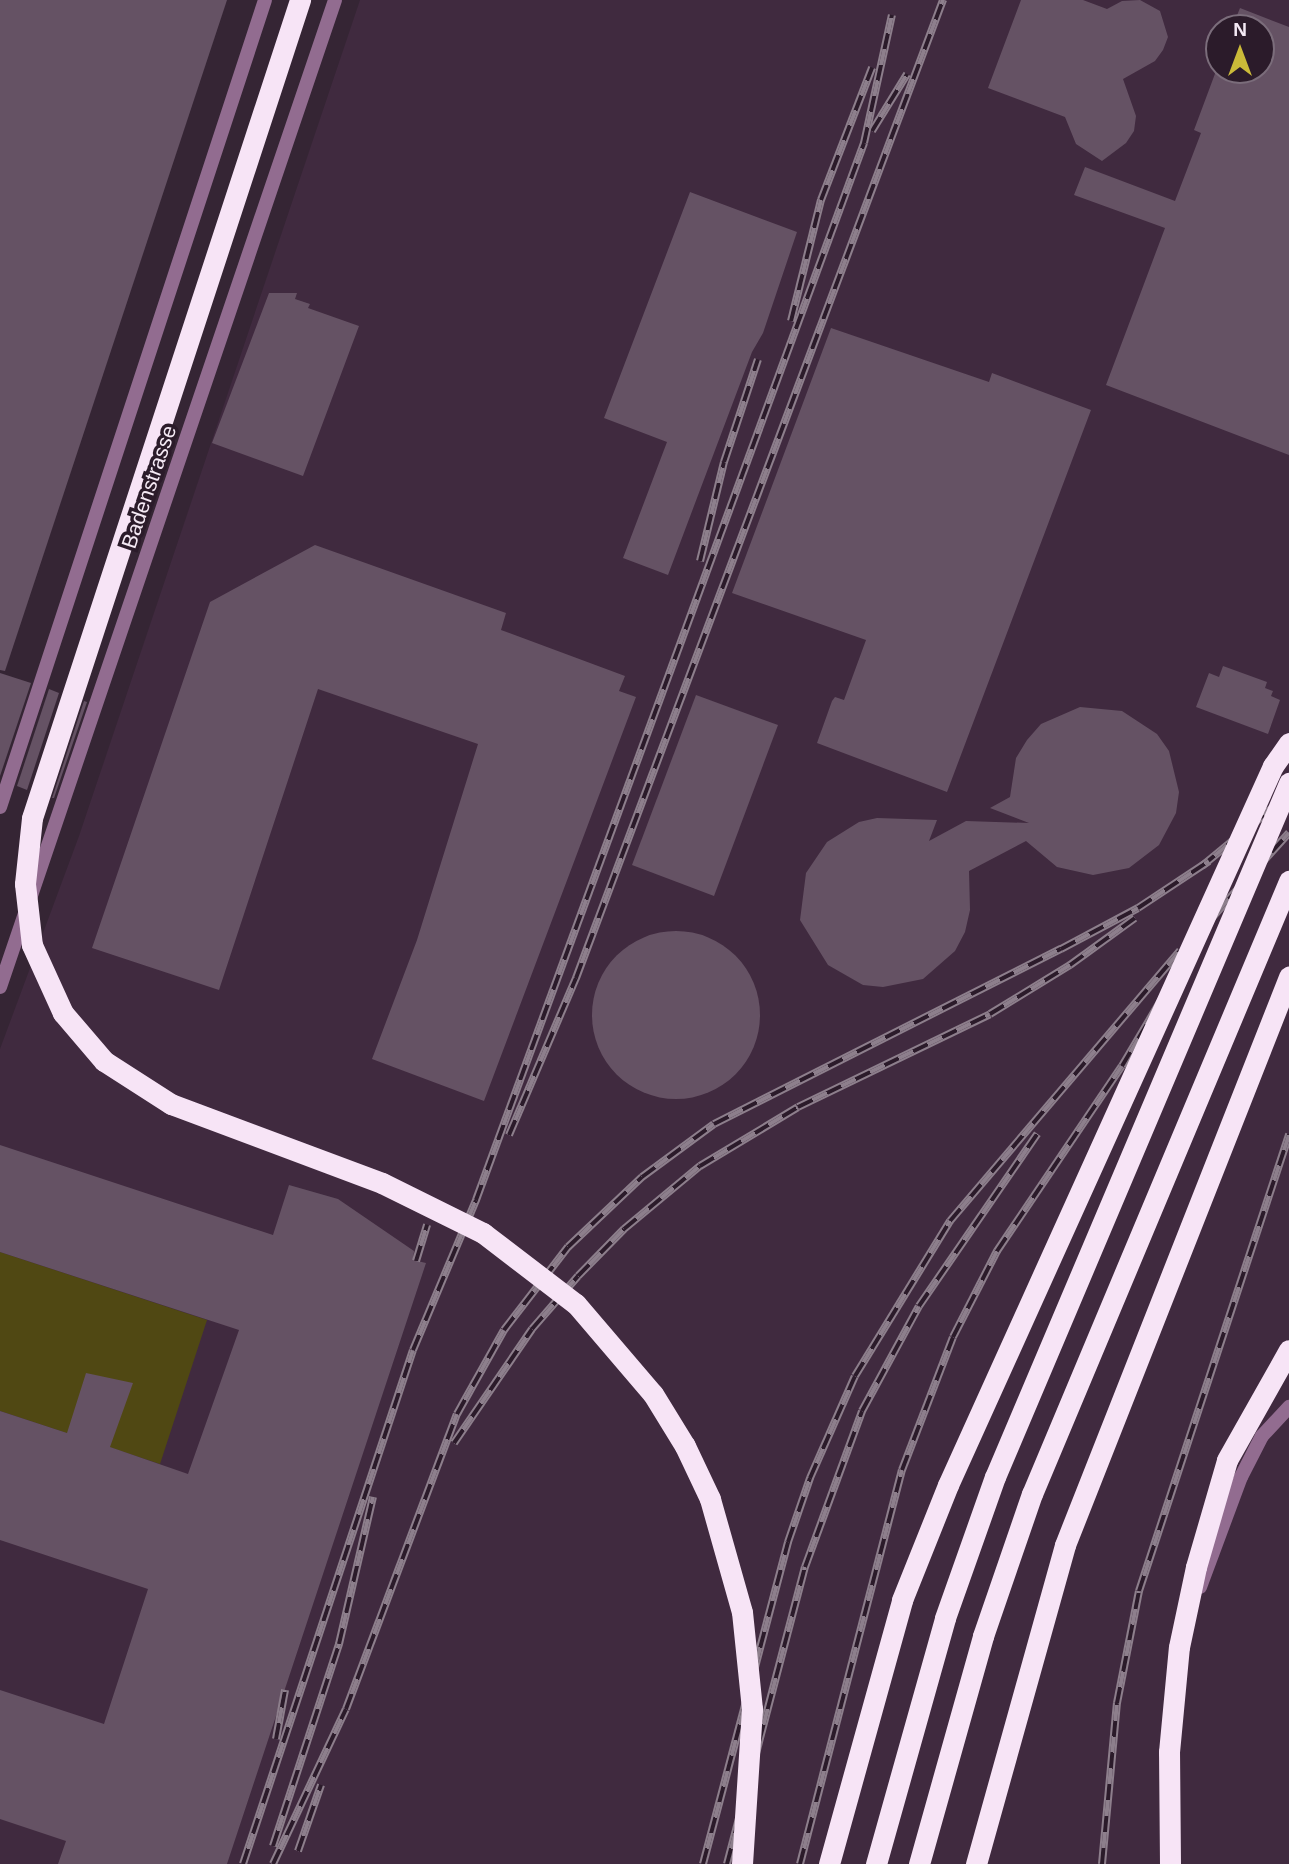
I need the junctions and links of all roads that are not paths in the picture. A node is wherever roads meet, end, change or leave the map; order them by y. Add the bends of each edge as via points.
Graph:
1 (265, 0) edge
2 (300, 0) edge
3 (335, 0) edge
4 (1289, 743) edge
5 (1289, 783) edge
6 (0, 807) edge
7 (1289, 881) edge
8 (1289, 977) edge
9 (0, 987) edge
10 (1289, 1349) edge
11 (1289, 1407) edge
12 (1180, 1640) junction
13 (742, 1864) edge
14 (829, 1864) edge
15 (876, 1864) edge
16 (919, 1864) edge
17 (976, 1864) edge
18 (1170, 1864) edge

1 - 6 street, Badenstrasse
2 - 13 highway, bridge via 37,796 24,884 32,945 63,1013 95,1052 127,1079 191,1112 382,1183 461,1220 551,1282 636,1371 697,1470 736,1583 752,1709
3 - 9 street, Badenstrasse
4 - 14 highway, bridge via 1267,779 926,1537 868,1712
5 - 15 highway, bridge via 995,1477 945,1618
7 - 16 highway via 1032,1494 984,1636
8 - 17 highway via 1065,1545
10 - 12 highway via 1227,1460 1204,1532
11 - 12 street via 1262,1436 1241,1477
12 - 18 highway via 1169,1752

